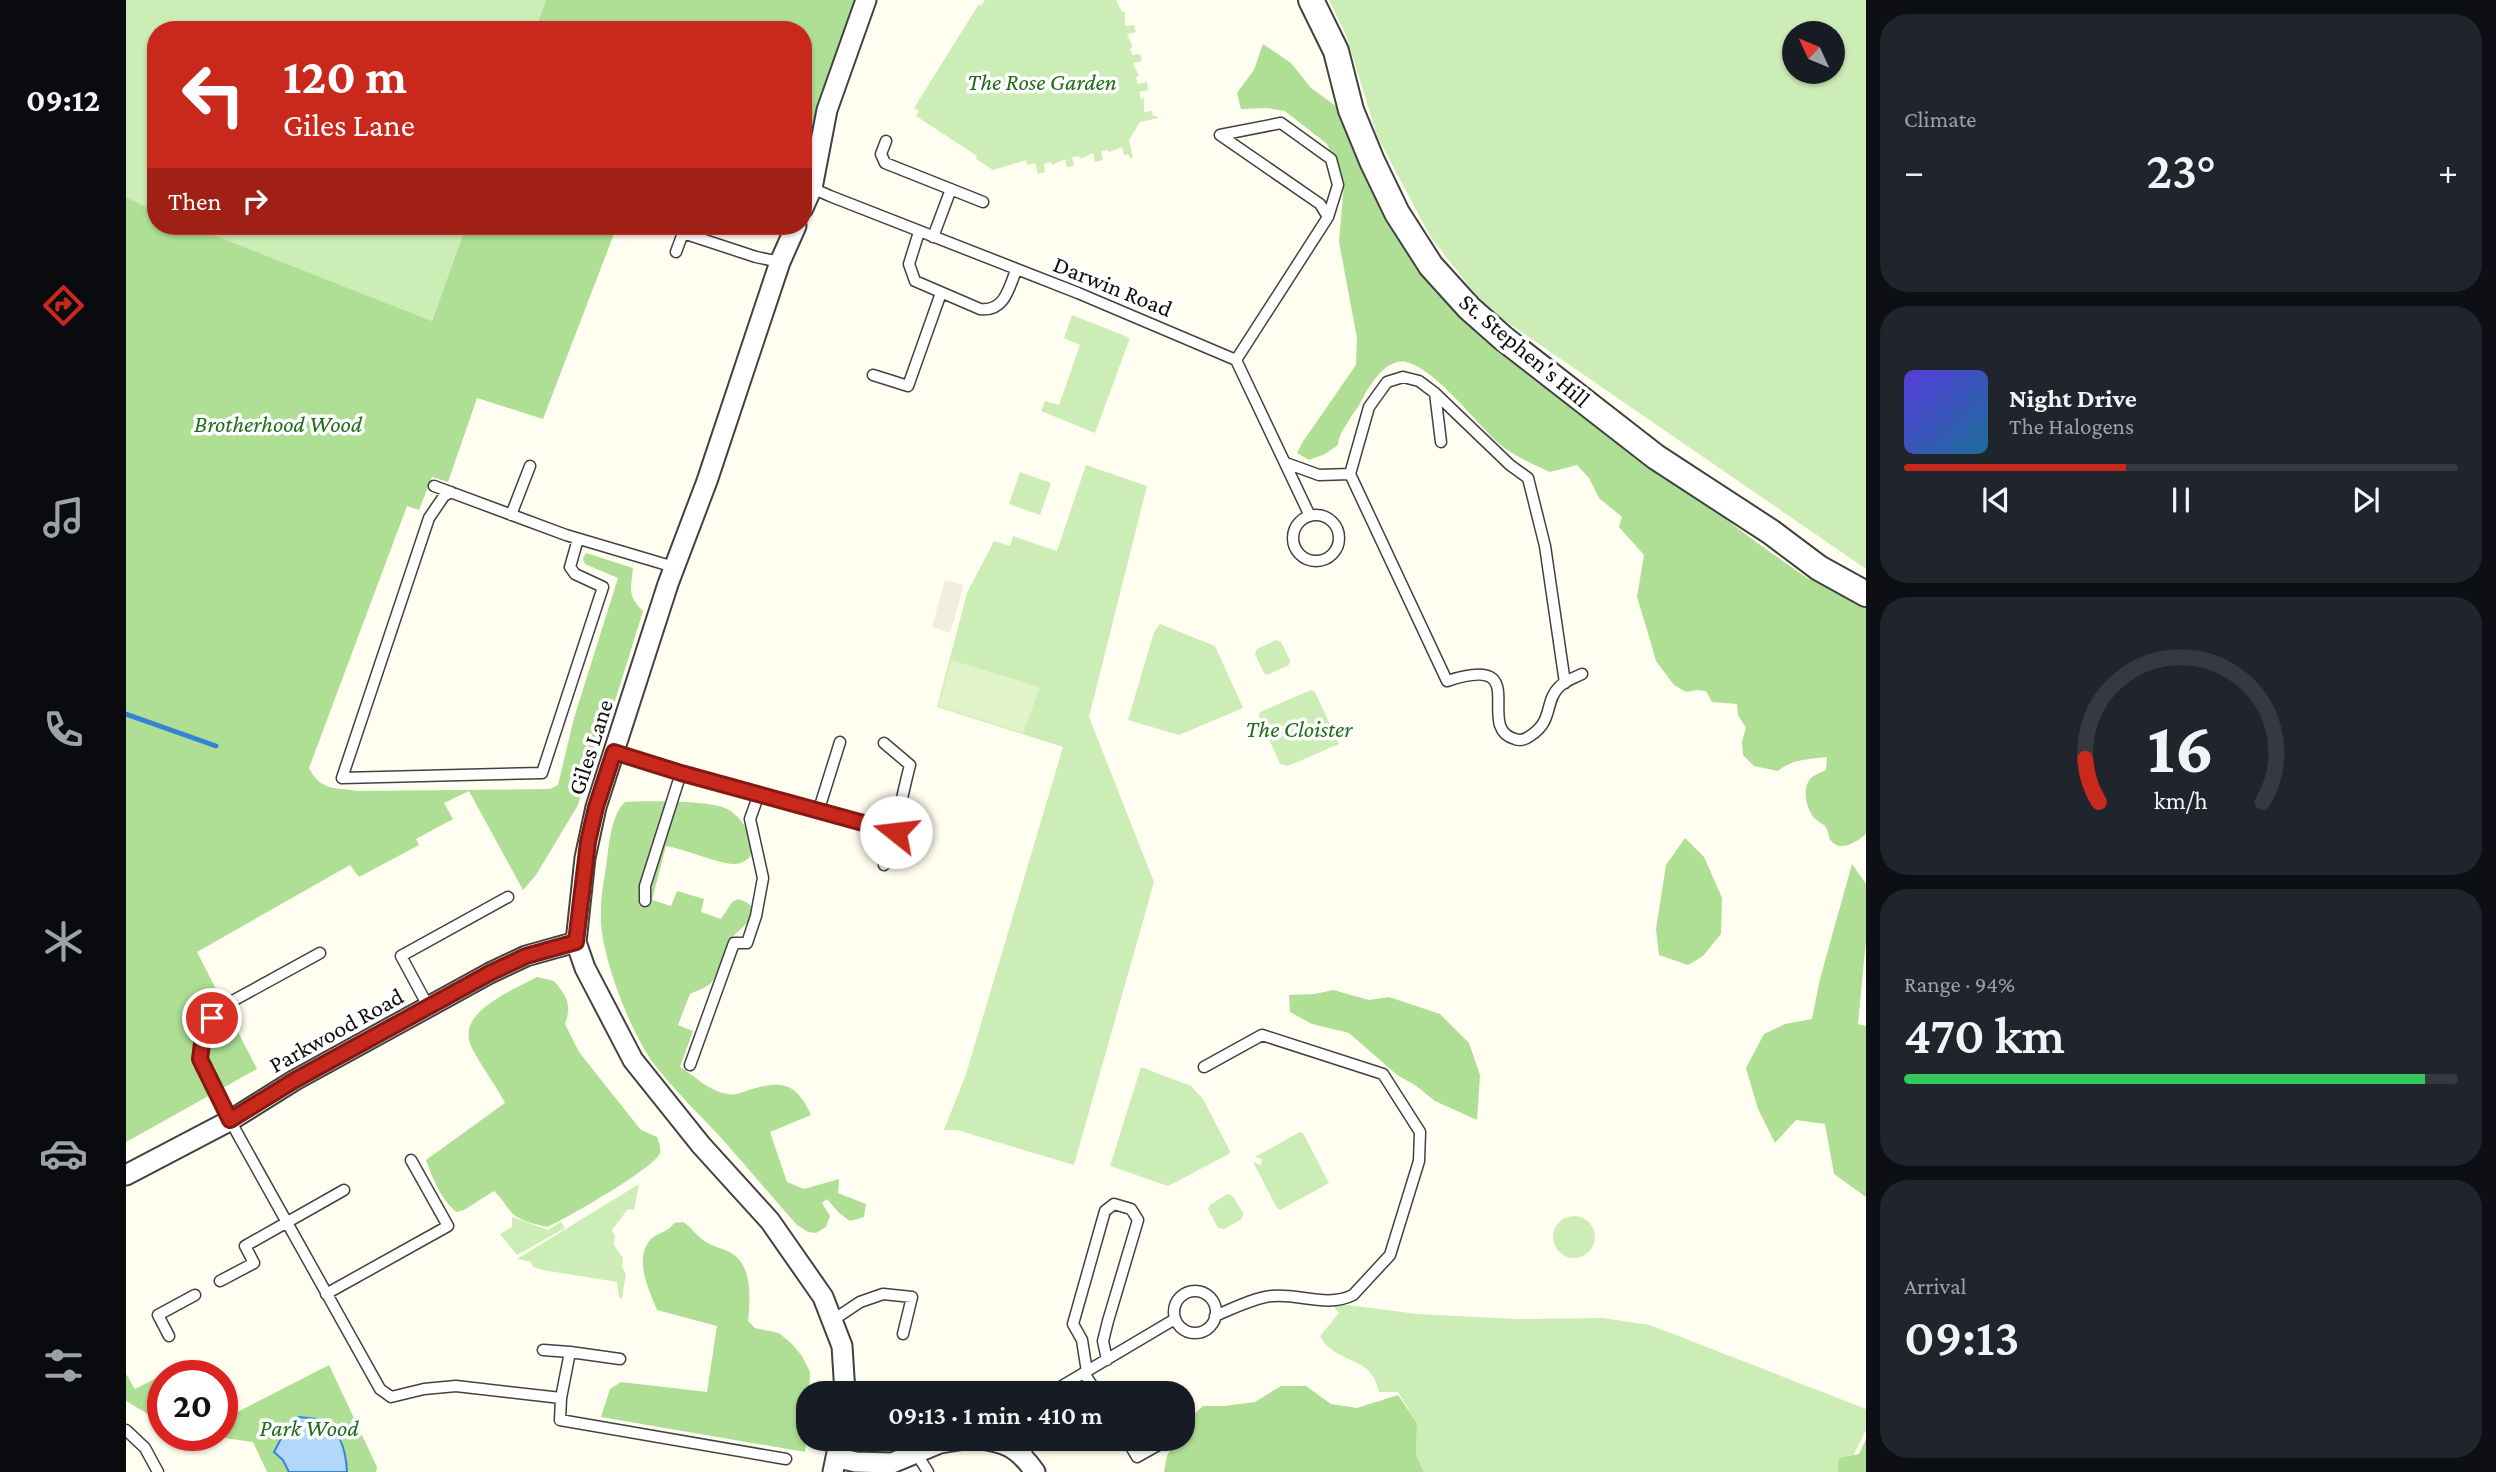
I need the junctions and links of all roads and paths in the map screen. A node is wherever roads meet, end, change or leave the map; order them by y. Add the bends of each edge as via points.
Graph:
1 (866, 0) edge
2 (1311, 0) edge
3 (886, 141) dead end
4 (812, 168) edge
5 (812, 186) edge
6 (951, 189) junction
7 (983, 202) dead end
8 (1328, 217) junction
9 (919, 232) junction
10 (682, 235) edge
11 (689, 235) edge
12 (792, 235) edge
13 (933, 237) junction
14 (676, 252) dead end
15 (780, 262) junction
16 (1016, 270) junction
17 (941, 293) junction
18 (1236, 360) junction
19 (873, 375) dead end
20 (1435, 393) junction
21 (1441, 442) dead end
22 (1286, 463) junction
23 (530, 466) dead end
24 (1350, 474) junction
25 (434, 486) dead end
26 (451, 492) junction
27 (511, 515) junction
28 (1310, 516) junction
29 (579, 539) junction
30 (674, 567) junction
31 (1866, 594) edge
32 (1582, 674) dead end
33 (1565, 682) junction
34 (840, 742) dead end
35 (884, 743) dead end
36 (614, 752) junction
37 (681, 773) junction
38 (759, 794) junction
39 (819, 809) junction
40 (896, 832) junction
41 (903, 842) dead end
42 (884, 865) dead end
43 (508, 897) dead end
44 (645, 901) dead end
45 (576, 942) junction
46 (320, 953) dead end
47 (428, 1006) junction
48 (690, 1065) dead end
49 (1204, 1067) dead end
50 (230, 1120) junction
51 (411, 1160) dead end
52 (126, 1175) edge
53 (344, 1190) dead end
54 (286, 1222) junction
55 (220, 1281) dead end
56 (326, 1294) junction
57 (195, 1295) dead end
58 (1215, 1316) junction
59 (1175, 1319) junction
60 (833, 1320) junction
61 (903, 1334) dead end
62 (169, 1336) dead end
63 (543, 1350) dead end
64 (569, 1352) junction
65 (620, 1359) dead end
66 (1107, 1360) junction
67 (1085, 1372) junction
68 (844, 1381) edge
69 (1070, 1381) edge
70 (1090, 1381) edge
71 (561, 1398) junction
72 (126, 1430) edge
73 (921, 1451) edge
74 (1134, 1451) edge
75 (1148, 1451) edge
76 (916, 1453) junction
77 (837, 1456) edge
78 (786, 1459) dead end
79 (895, 1467) edge
80 (158, 1472) edge
81 (928, 1472) edge

1 - 4 street via 827,110
2 - 31 street, St. Stephen's Hill via 1336,51 1351,110 1397,213 1431,265 1469,308 1656,457 1819,568
3 - 6 lane via 881,154 886,163
5 - 9 lane, Darwin Road
6 - 7 lane
6 - 13 lane
8 - 8 lane via 1338,185 1331,159 1281,123 1220,135 1320,204
8 - 18 lane
9 - 13 lane, Darwin Road
9 - 17 lane via 909,264 912,277
10 - 14 lane
11 - 15 lane
12 - 15 street, Giles Lane
13 - 16 lane, Darwin Road
15 - 30 street, Giles Lane
16 - 17 lane via 1004,300 990,310
16 - 18 lane, Darwin Road
17 - 19 lane via 908,386
18 - 22 lane
20 - 21 lane
20 - 24 lane via 1419,381 1403,377 1387,382 1369,407
20 - 33 lane via 1528,478 1545,546
22 - 24 lane via 1319,475
22 - 28 lane
23 - 27 lane
24 - 33 lane via 1447,681 1482,674 1494,681 1500,691 1498,721 1514,740 1538,731 1557,688
25 - 26 lane
26 - 27 lane
26 - 29 lane via 429,518 342,778 542,773 604,587 570,567
27 - 29 lane
28 - 28 lane via 1328,518 1339,534 1334,552 1320,561 1304,557 1294,544 1296,528
29 - 30 lane
30 - 36 street, Giles Lane
32 - 33 lane
34 - 39 lane
35 - 40 lane via 910,765
36 - 37 lane
36 - 45 street, Giles Lane via 588,842
37 - 38 lane
37 - 44 lane via 645,886
38 - 39 lane
38 - 48 lane via 750,819 763,878 757,916 747,943 733,943
39 - 40 lane
40 - 41 lane
40 - 42 lane
43 - 47 lane via 401,956
45 - 47 street, Parkwood Road via 526,956
45 - 60 street, Giles Lane via 633,1060 769,1221 823,1297
46 - 50 lane via 227,1004 212,1018 203,1036 200,1059
47 - 50 street, Parkwood Road
49 - 58 lane via 1262,1035 1383,1074 1420,1132 1419,1161 1390,1255 1353,1296 1315,1300 1272,1296
50 - 52 street, Parkwood Road
50 - 54 lane
51 - 56 lane via 449,1226
53 - 54 lane
54 - 55 lane via 245,1246 254,1263
54 - 56 lane
56 - 71 lane via 380,1389 391,1397 456,1386
57 - 62 lane via 158,1315
58 - 59 lane via 1207,1329 1195,1333 1182,1329
58 - 59 lane via 1210,1298 1192,1292 1177,1302
59 - 66 lane
60 - 61 lane via 860,1302 883,1294 912,1297
60 - 68 street, Giles Lane via 842,1346
63 - 64 lane
64 - 65 lane
64 - 71 lane
66 - 67 lane
66 - 67 lane via 1103,1341 1138,1220 1131,1209 1114,1204 1105,1211 1073,1324 1082,1340
67 - 69 lane
67 - 70 lane
71 - 78 lane via 560,1420
72 - 80 lane via 145,1448
73 - 76 street
74 - 75 lane via 1138,1457
76 - 79 street
76 - 81 lane
77 - 79 street

